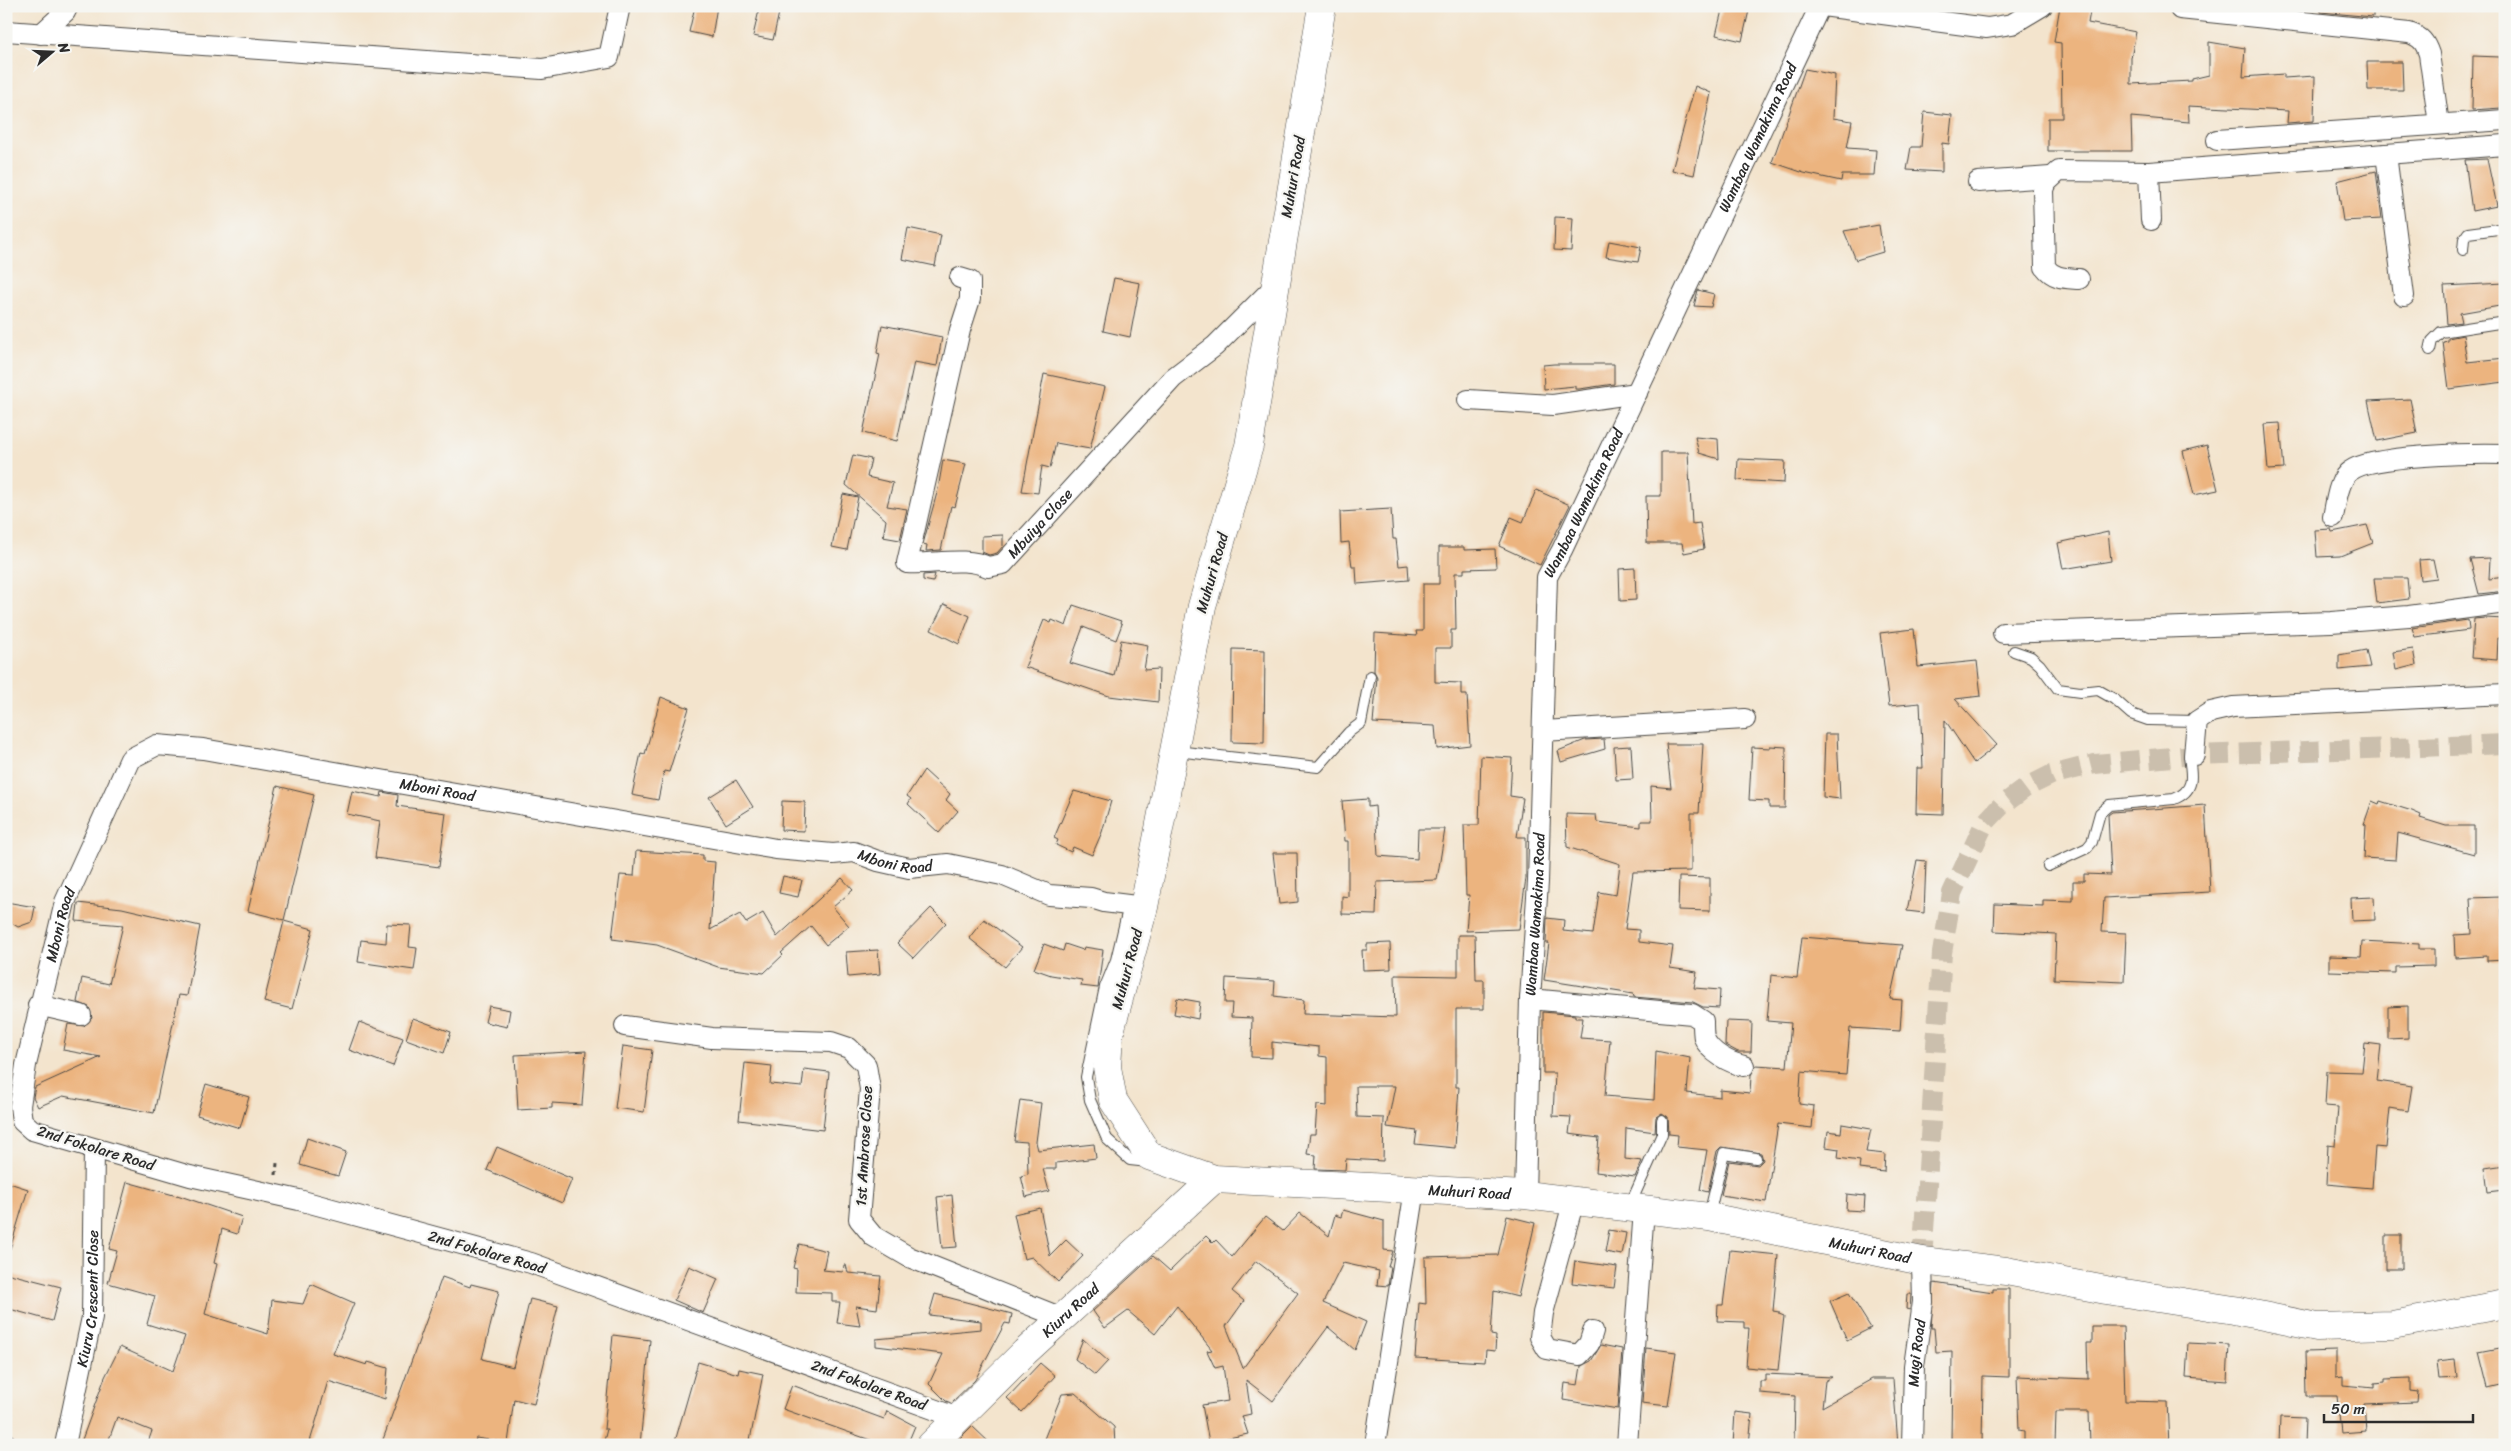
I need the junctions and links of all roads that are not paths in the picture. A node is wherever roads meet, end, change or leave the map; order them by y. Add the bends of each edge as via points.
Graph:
1 (68, 6) edge
2 (620, 6) edge
3 (1322, 6) edge
4 (1822, 6) edge
5 (2042, 6) edge
6 (2180, 9) dead end
7 (2296, 14) edge
8 (6, 31) edge
9 (41, 34) junction
10 (2505, 120) edge
11 (2439, 124) junction
12 (2217, 140) dead end
13 (2505, 145) edge
14 (2386, 154) junction
15 (2150, 172) junction
16 (2050, 177) junction
17 (1978, 182) dead end
18 (2151, 220) dead end
19 (2505, 228) edge
20 (2463, 250) dead end
21 (960, 278) dead end
22 (2079, 279) dead end
23 (1274, 286) junction
24 (2404, 296) dead end
25 (2505, 322) edge
26 (2430, 350) dead end
27 (1637, 393) junction
28 (1468, 400) dead end
29 (2505, 454) edge
30 (2333, 517) dead end
31 (2505, 603) edge
32 (2003, 633) dead end
33 (2014, 650) dead end
34 (1370, 676) dead end
35 (2505, 694) edge
36 (1745, 719) dead end
37 (2197, 721) junction
38 (1543, 731) junction
39 (1175, 751) junction
40 (2191, 756) joint
41 (2048, 866) dead end
42 (1136, 906) junction
43 (1530, 999) junction
44 (38, 1006) junction
45 (81, 1015) dead end
46 (624, 1026) dead end
47 (1744, 1066) dead end
48 (20, 1106) joint
49 (1662, 1120) dead end
50 (94, 1149) junction
51 (1756, 1158) dead end
52 (1214, 1179) junction
53 (1415, 1189) junction
54 (1525, 1195) junction
55 (1574, 1200) junction
56 (1636, 1208) junction
57 (1708, 1217) junction
58 (1922, 1261) junction
59 (2505, 1304) edge
60 (1062, 1318) junction
61 (1593, 1331) dead end
62 (958, 1418) junction
63 (65, 1445) edge
64 (931, 1445) edge
65 (1375, 1445) edge
66 (1627, 1445) edge
67 (1912, 1445) edge

1 - 9 street via 66,12
2 - 9 street via 609,57 542,69
3 - 23 main road, Muhuri Road
4 - 5 street via 1987,28 2012,24
4 - 27 street, Wambaa Wamakima Road
6 - 7 street
7 - 11 street via 2419,37 2429,54
8 - 9 street
10 - 11 street
11 - 12 street
13 - 14 street
14 - 15 street
14 - 24 street
15 - 16 street via 2059,172
15 - 18 street
16 - 17 street
16 - 22 street via 2045,184 2042,202 2045,267 2051,275
19 - 20 lane via 2468,233
21 - 23 street, Mbuiya Close via 970,282 970,298 907,563 928,565 976,561 988,567 1003,564 1173,378 1215,346
23 - 39 main road, Muhuri Road via 1249,446 1202,606
25 - 26 lane via 2441,332 2432,341
27 - 28 street via 1553,405
27 - 38 street, Wambaa Wamakima Road via 1546,577
29 - 30 street via 2389,460 2360,465 2348,472
31 - 32 street via 2409,616 2331,622
33 - 37 lane via 2031,657 2058,689 2098,690 2114,698 2131,714 2148,720
34 - 39 lane via 1361,723 1318,767
35 - 37 street via 2233,706 2211,712
36 - 38 street
37 - 40 street
38 - 43 street, Wambaa Wamakima Road
39 - 42 main road, Muhuri Road
40 - 41 lane via 2188,790 2182,796 2109,805 2100,814 2092,842 2087,848
42 - 44 street, Mboni Road via 1049,895 1002,875 948,864 908,868 878,862 854,852 833,854 776,849 213,750 157,745 130,759 65,902
42 - 52 main road, Muhuri Road via 1109,1035 1107,1067 1113,1100 1149,1156
43 - 47 street via 1692,1014 1703,1021 1704,1039 1713,1049 1724,1059
43 - 54 street, Wambaa Wamakima Road
44 - 45 street
44 - 48 street, Mboni Road
46 - 60 street, 1st Ambrose Close via 712,1038 831,1042 849,1048 866,1065 870,1089 859,1220 873,1236 909,1257
48 - 50 street, 2nd Fokolare Road via 22,1122 32,1130
49 - 56 lane via 1662,1134
50 - 62 street, 2nd Fokolare Road via 531,1263
50 - 63 street, Kiuru Crescent Close via 92,1317
51 - 57 lane via 1724,1153
52 - 53 main road, Muhuri Road
52 - 60 main road, Kiuru Road
53 - 54 main road, Muhuri Road
53 - 65 street
54 - 55 main road, Muhuri Road
55 - 56 main road, Muhuri Road
55 - 61 street via 1540,1337 1547,1350 1579,1355 1589,1344
56 - 57 main road, Muhuri Road
56 - 66 street
57 - 58 main road, Muhuri Road
58 - 59 main road, Muhuri Road via 2006,1270 2317,1327 2392,1325
58 - 67 street, Mugi Road via 1923,1302 1914,1366
60 - 62 main road, Kiuru Road
62 - 64 main road, Kiuru Road

